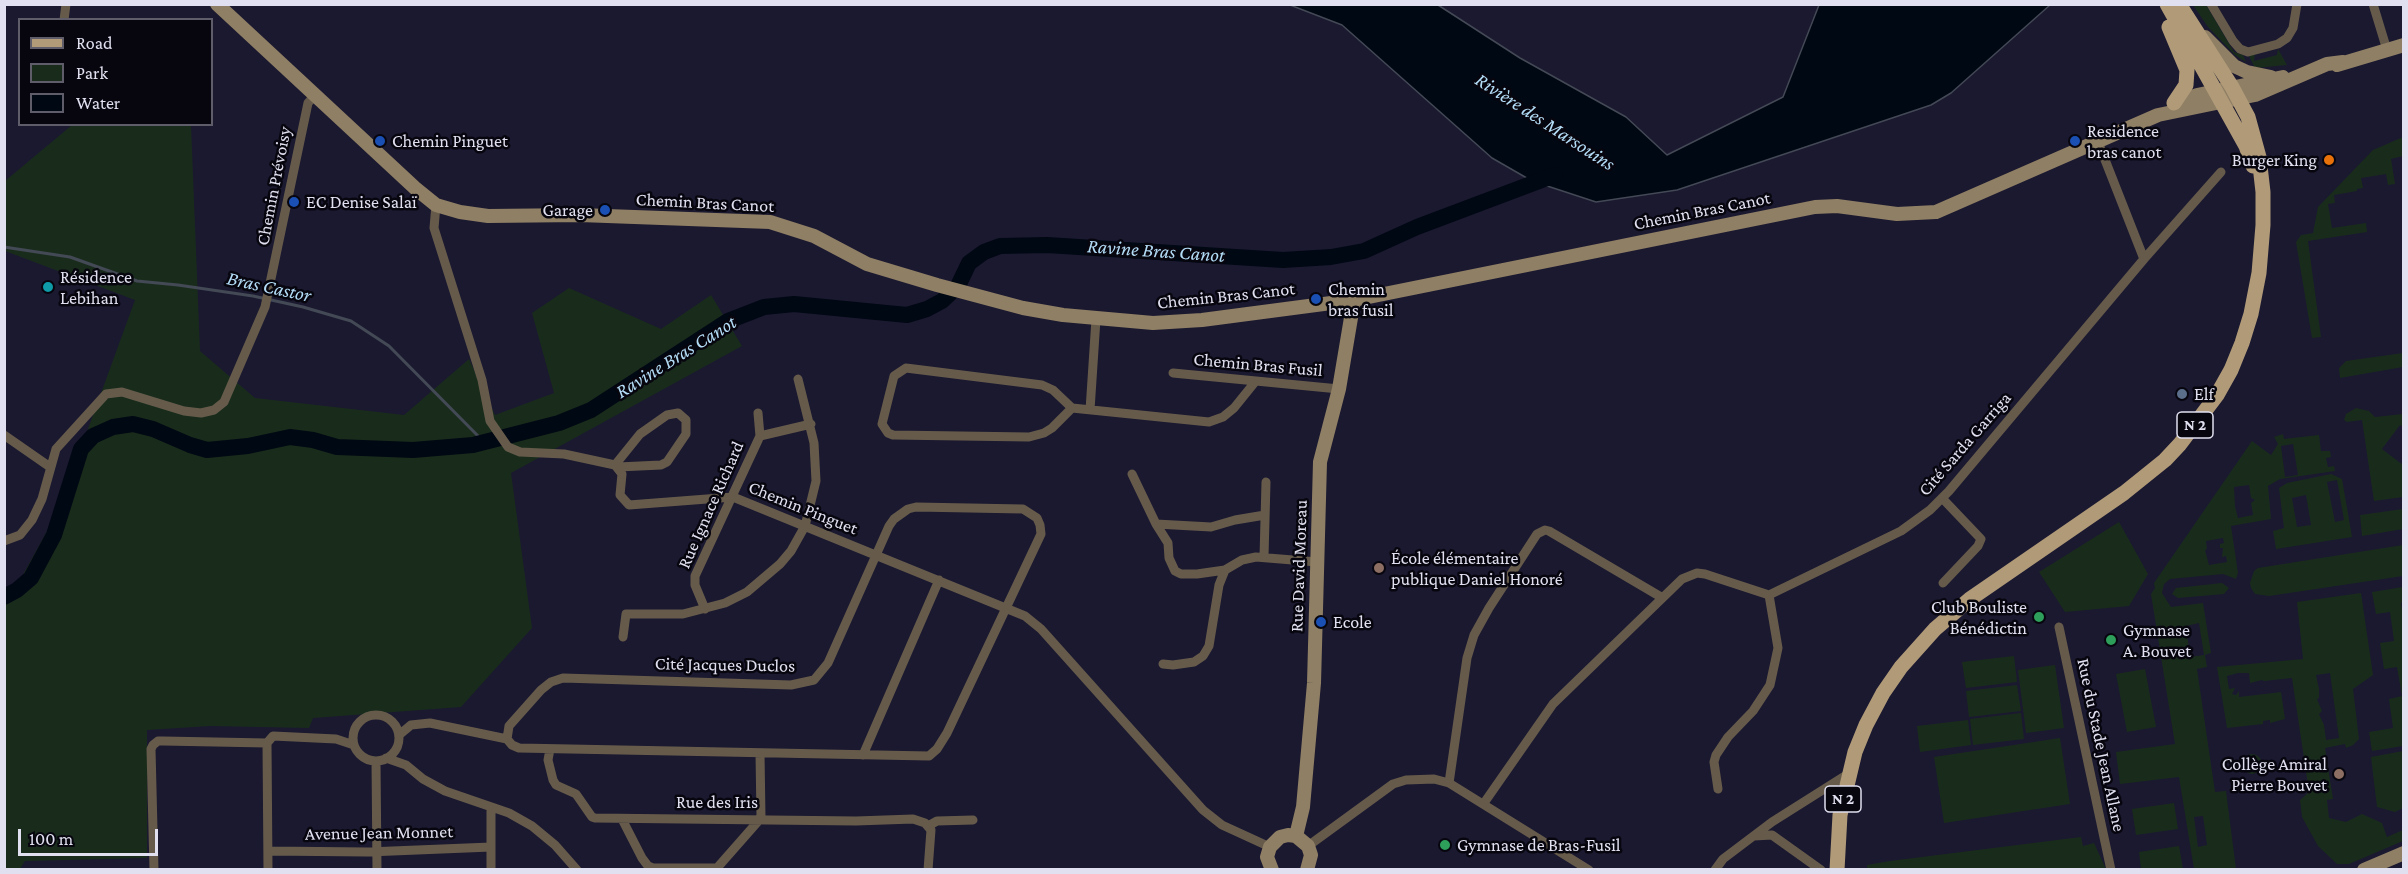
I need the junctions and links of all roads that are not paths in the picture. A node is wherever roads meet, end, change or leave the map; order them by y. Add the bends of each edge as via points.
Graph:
1 (217, 4) edge
2 (2161, 4) edge
3 (2167, 4) edge
4 (2179, 4) edge
5 (2211, 4) edge
6 (2297, 4) edge
7 (2373, 4) edge
8 (2190, 20) junction
9 (2403, 45) edge
10 (2387, 50) junction
11 (2306, 74) junction
12 (2276, 78) junction
13 (2235, 93) junction
14 (315, 95) junction
15 (2218, 96) junction
16 (2175, 103) junction
17 (2158, 115) junction
18 (2098, 142) junction
19 (2221, 172) dead end
20 (436, 205) junction
21 (2263, 225) junction
22 (2144, 259) junction
23 (1354, 300) junction
24 (1096, 319) junction
25 (1173, 373) dead end
26 (798, 379) dead end
27 (1255, 382) junction
28 (1339, 389) junction
29 (1072, 408) junction
30 (1090, 410) junction
31 (758, 413) dead end
32 (811, 424) junction
33 (4, 435) edge
34 (760, 436) junction
35 (616, 466) junction
36 (50, 467) junction
37 (1132, 474) dead end
38 (1266, 482) dead end
39 (733, 498) junction
40 (1942, 498) junction
41 (1264, 515) junction
42 (1156, 524) junction
43 (805, 526) junction
44 (4, 542) edge
45 (875, 554) junction
46 (1264, 557) junction
47 (1317, 562) junction
48 (1225, 570) junction
49 (939, 580) junction
50 (1943, 583) dead end
51 (1769, 595) junction
52 (1661, 597) junction
53 (1005, 607) junction
54 (705, 609) junction
55 (2059, 627) dead end
56 (623, 637) dead end
57 (1162, 664) dead end
58 (393, 723) junction
59 (411, 725) junction
60 (354, 730) junction
61 (399, 735) junction
62 (336, 739) junction
63 (507, 739) junction
64 (267, 743) junction
65 (354, 745) junction
66 (396, 748) junction
67 (550, 749) junction
68 (760, 753) junction
69 (862, 755) junction
70 (381, 760) junction
71 (406, 765) junction
72 (1848, 774) junction
73 (1449, 783) junction
74 (1718, 789) dead end
75 (1484, 803) junction
76 (491, 808) junction
77 (760, 818) junction
78 (622, 819) junction
79 (973, 820) dead end
80 (928, 826) junction
81 (1296, 836) junction
82 (1752, 837) junction
83 (491, 846) junction
84 (1308, 846) junction
85 (1270, 847) junction
86 (268, 851) junction
87 (376, 852) junction
88 (2403, 853) edge
89 (1269, 868) edge
90 (154, 870) edge
91 (268, 870) edge
92 (377, 870) edge
93 (491, 870) edge
94 (577, 870) edge
95 (928, 870) edge
96 (1307, 870) edge
97 (1589, 870) edge
98 (1715, 870) edge
99 (1821, 870) edge
100 (1837, 870) edge
101 (2111, 870) edge
102 (2364, 870) edge

1 - 14 street, Chemin Bras Canot
2 - 16 main road via 2187,70 2186,85
3 - 15 main road, N 2
4 - 8 main road, N 2
5 - 6 street via 2233,41 2248,52 2287,38
7 - 10 street
8 - 12 street via 2234,66
8 - 13 main road, N 2
9 - 10 street
10 - 11 street
11 - 12 street
11 - 13 street via 2255,94
12 - 13 street
13 - 15 street
13 - 21 main road, N 2 via 2251,123 2259,157
14 - 20 street, Chemin Bras Canot
14 - 36 street, Chemin Prévoisy via 308,103 265,307 224,402 201,413 122,392 106,394 63,439
15 - 16 street, Chemin Bras Canot
15 - 17 street, Chemin Bras Canot
15 - 21 main road, N 2 via 2246,146
16 - 17 street, Chemin Bras Canot
17 - 18 street, Chemin Bras Canot
18 - 22 street
18 - 23 street, Chemin Bras Canot via 1936,212 1896,214 1815,207
19 - 22 street, Cité Sarda Garriga
20 - 24 street, Chemin Bras Canot via 488,216 770,222 814,236 867,264 937,285 1023,308
20 - 35 street via 434,228 483,380 490,421 508,447 520,452 564,454
21 - 72 main road, N 2 via 2249,323 2231,370 2209,408 2180,444 2143,478 1951,614 1901,667 1883,693
22 - 40 street, Cité Sarda Garriga
23 - 24 street, Chemin Bras Canot via 1202,320 1153,323
23 - 28 street, Rue David Moreau
24 - 30 street
25 - 27 street, Chemin Bras Fusil
26 - 32 street
27 - 28 street, Chemin Bras Fusil
27 - 30 street via 1234,408 1209,422
28 - 47 street, Rue David Moreau via 1320,462
29 - 29 street via 1053,390 1042,386 906,368 894,376 882,424 893,435 1029,437 1044,434
29 - 30 street
31 - 34 street, Rue Ignace Richard
32 - 34 street
32 - 43 street via 816,481
33 - 36 street
34 - 39 street, Rue Ignace Richard
35 - 35 street via 640,434 667,415 678,413 686,420 684,440 667,462
35 - 39 street, Chemin Pinguet via 622,474 620,495 629,505
36 - 44 street via 32,520 20,535
37 - 42 street
38 - 41 street
39 - 43 street, Chemin Pinguet
39 - 54 street, Rue Ignace Richard via 694,580
40 - 50 street via 1981,539
40 - 51 street, Cité Sarda Garriga via 1900,531
41 - 42 street via 1211,527
41 - 46 street
42 - 48 street via 1168,543 1175,571 1197,574
43 - 45 street, Chemin Pinguet
43 - 54 street via 791,550 762,580 740,595
45 - 49 street, Chemin Pinguet
45 - 53 street, Cité Jacques Duclos via 894,519 908,509 1023,509 1037,518 1041,534
45 - 63 street, Cité Jacques Duclos via 828,663 814,680 791,685 563,678 541,690 509,726
46 - 47 street
46 - 48 street via 1242,560
47 - 81 street, Rue David Moreau via 1314,683 1304,807
48 - 57 street via 1209,646 1203,656 1194,662
49 - 53 street, Chemin Pinguet
49 - 69 street
51 - 52 street via 1696,573
51 - 74 street via 1778,648 1770,685 1716,755
52 - 73 street via 1549,531 1537,534 1474,635 1467,658
52 - 75 street via 1553,704
53 - 69 street, Cité Jacques Duclos via 937,749 929,756 918,757
53 - 85 street, Chemin Pinguet via 1041,629 1203,810 1222,825
54 - 56 street via 683,614 626,614
55 - 101 street, Rue du Stade Jean Allane
58 - 59 street, Cité Jacques Duclos
58 - 60 street via 383,716 371,715
58 - 61 street
59 - 61 street
59 - 63 street, Cité Jacques Duclos via 430,723
60 - 62 street
60 - 65 street
61 - 66 street
62 - 64 street via 273,736
62 - 65 street
63 - 67 street, Cité Jacques Duclos via 519,748
64 - 86 street
64 - 90 street via 158,741 153,745
65 - 70 street via 360,755
66 - 70 street
66 - 71 street
67 - 68 street, Cité Jacques Duclos
67 - 78 street, Rue des Iris via 550,771 556,785 576,794 592,817
68 - 69 street, Cité Jacques Duclos
68 - 77 street
70 - 71 street
70 - 87 street
71 - 76 street via 445,791
72 - 82 street
72 - 100 main road, N 2 via 1840,815
73 - 75 street
73 - 84 street via 1421,778 1394,784
75 - 97 street
76 - 83 street
76 - 94 street via 532,826
77 - 78 street, Rue des Iris
77 - 78 street via 723,864 711,869 648,866
77 - 80 street, Rue des Iris via 913,819
79 - 80 street, Rue des Iris via 937,821
80 - 95 street
81 - 84 street
81 - 85 street via 1280,837
82 - 98 street
82 - 99 street via 1772,835
83 - 87 street, Avenue Jean Monnet
83 - 93 street
84 - 96 street via 1311,855
85 - 89 street
86 - 87 street, Avenue Jean Monnet
86 - 91 street
87 - 92 street
88 - 102 street

